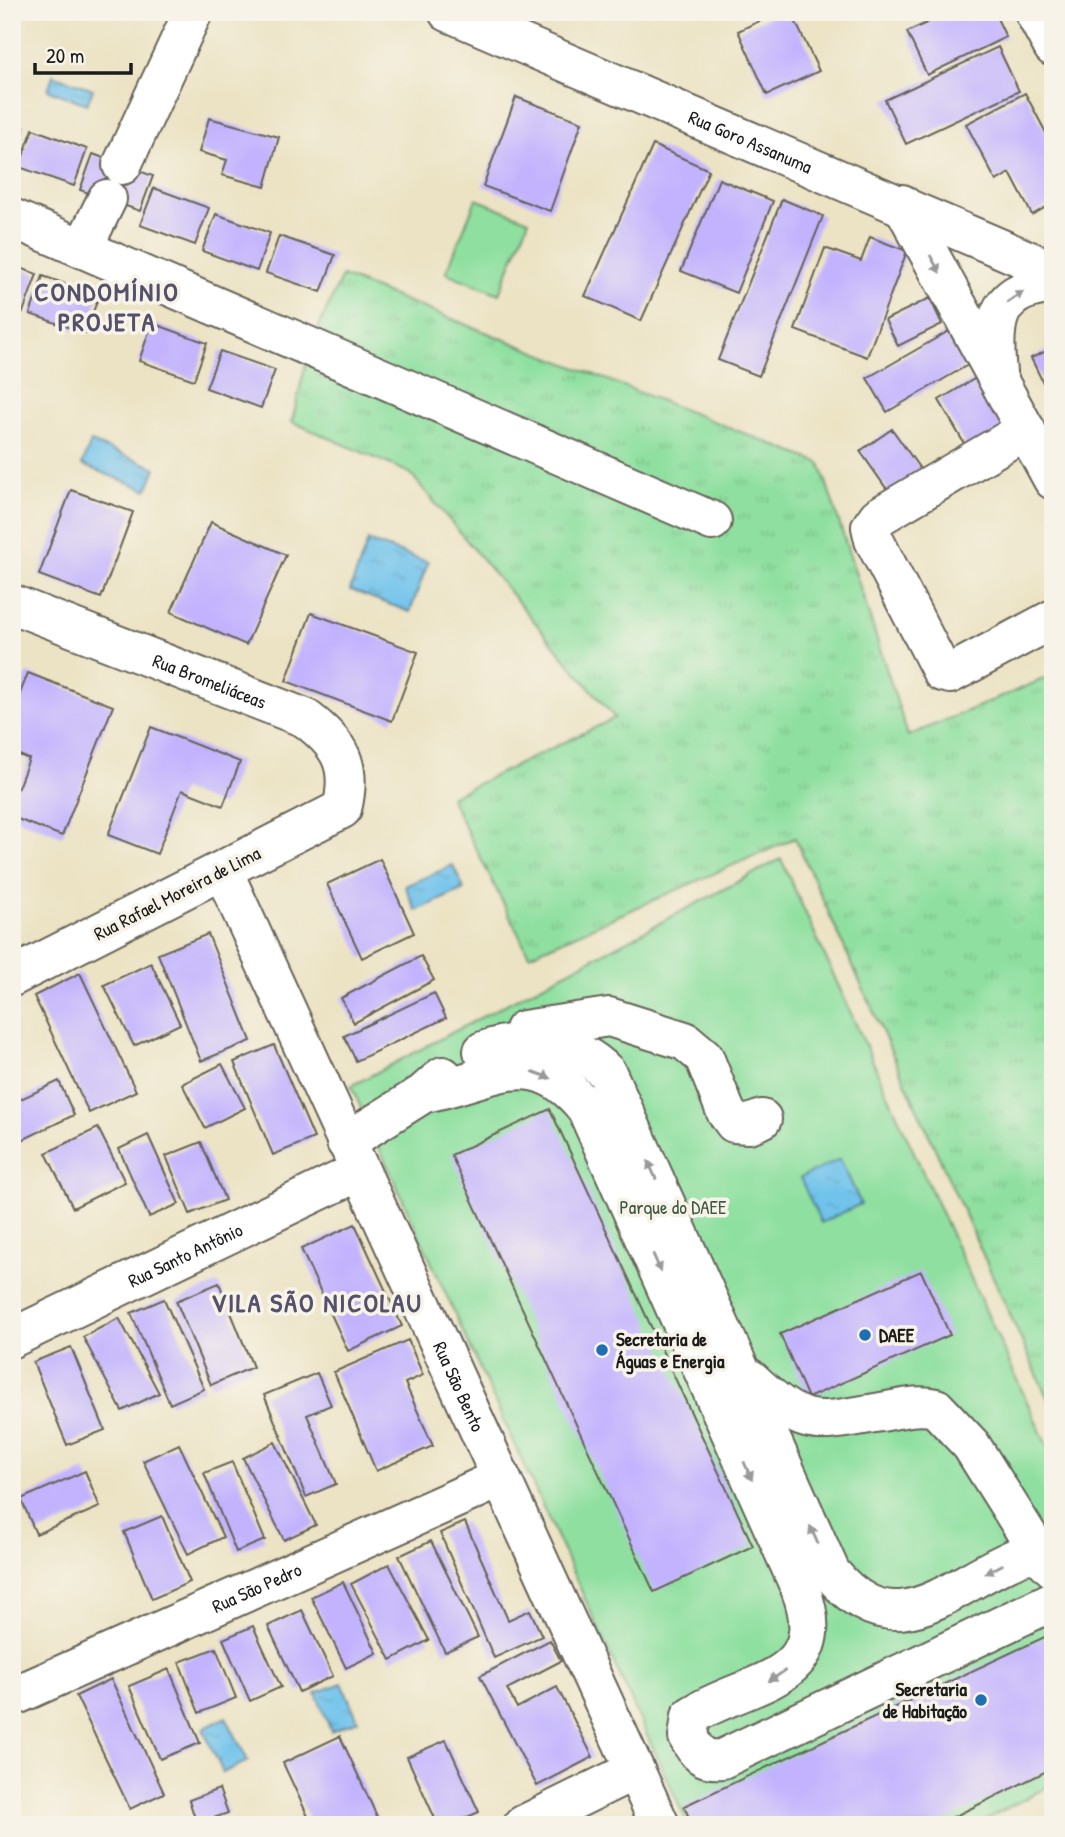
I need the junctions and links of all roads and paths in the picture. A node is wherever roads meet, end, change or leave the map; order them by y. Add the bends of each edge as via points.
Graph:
1 (193, 12) edge
2 (448, 12) edge
3 (1034, 12) edge
4 (1053, 47) edge
5 (122, 164) dead end
6 (107, 199) dead end
7 (902, 204) junction
8 (12, 218) edge
9 (83, 248) junction
10 (1053, 271) edge
11 (1053, 285) edge
12 (997, 378) junction
13 (1026, 430) junction
14 (1053, 480) edge
15 (712, 521) dead end
16 (12, 604) edge
17 (1053, 619) edge
18 (342, 809) joint
19 (223, 871) junction
20 (12, 977) edge
21 (447, 1080) junction
22 (762, 1119) dead end
23 (353, 1156) junction
24 (12, 1338) edge
25 (740, 1370) junction
26 (499, 1479) junction
27 (1046, 1561) edge
28 (816, 1581) junction
29 (1053, 1601) edge
30 (891, 1612) junction
31 (806, 1635) junction
32 (12, 1697) edge
33 (635, 1770) junction
34 (523, 1825) edge
35 (660, 1825) edge

1 - 5 street
2 - 7 street, Rua Goro Assanuma
3 - 4 street
6 - 9 street
7 - 10 street, Rua Goro Assanuma
7 -> 12 street
8 - 9 street
9 - 15 street
12 -> 11 street via 994,328 1002,307 1024,291
12 - 13 street
13 - 14 street
13 - 17 street via 878,517 871,527 942,672 950,674
16 - 18 street, Rua Bromeliáceas via 305,718 338,750 348,786
18 - 19 street, Rua Rafael Moreira de Lima
19 - 20 street, Rua Rafael Moreira de Lima
19 - 23 street, Rua São Bento
21 - 22 street via 477,1046 517,1032 595,1017 620,1018 685,1041 700,1051 734,1124
21 - 23 street, Rua Santo Antônio
25 -> 21 street via 607,1073 586,1054 550,1044 502,1045
21 -> 28 street via 528,1070 561,1082 586,1108
23 - 24 street, Rua Santo Antônio
23 - 26 street, Rua São Bento
25 - 27 street via 792,1415 807,1420 936,1408 971,1445
28 -> 25 street
26 - 32 street, Rua São Pedro
26 - 33 street, Rua São Bento
27 -> 30 street via 1019,1556 921,1607
28 - 30 street
28 - 31 street
31 -> 29 street via 797,1657 782,1675 691,1716 688,1737 700,1756 722,1759
30 - 31 street via 827,1605
33 - 34 street
33 - 35 street, Rua São Bento

